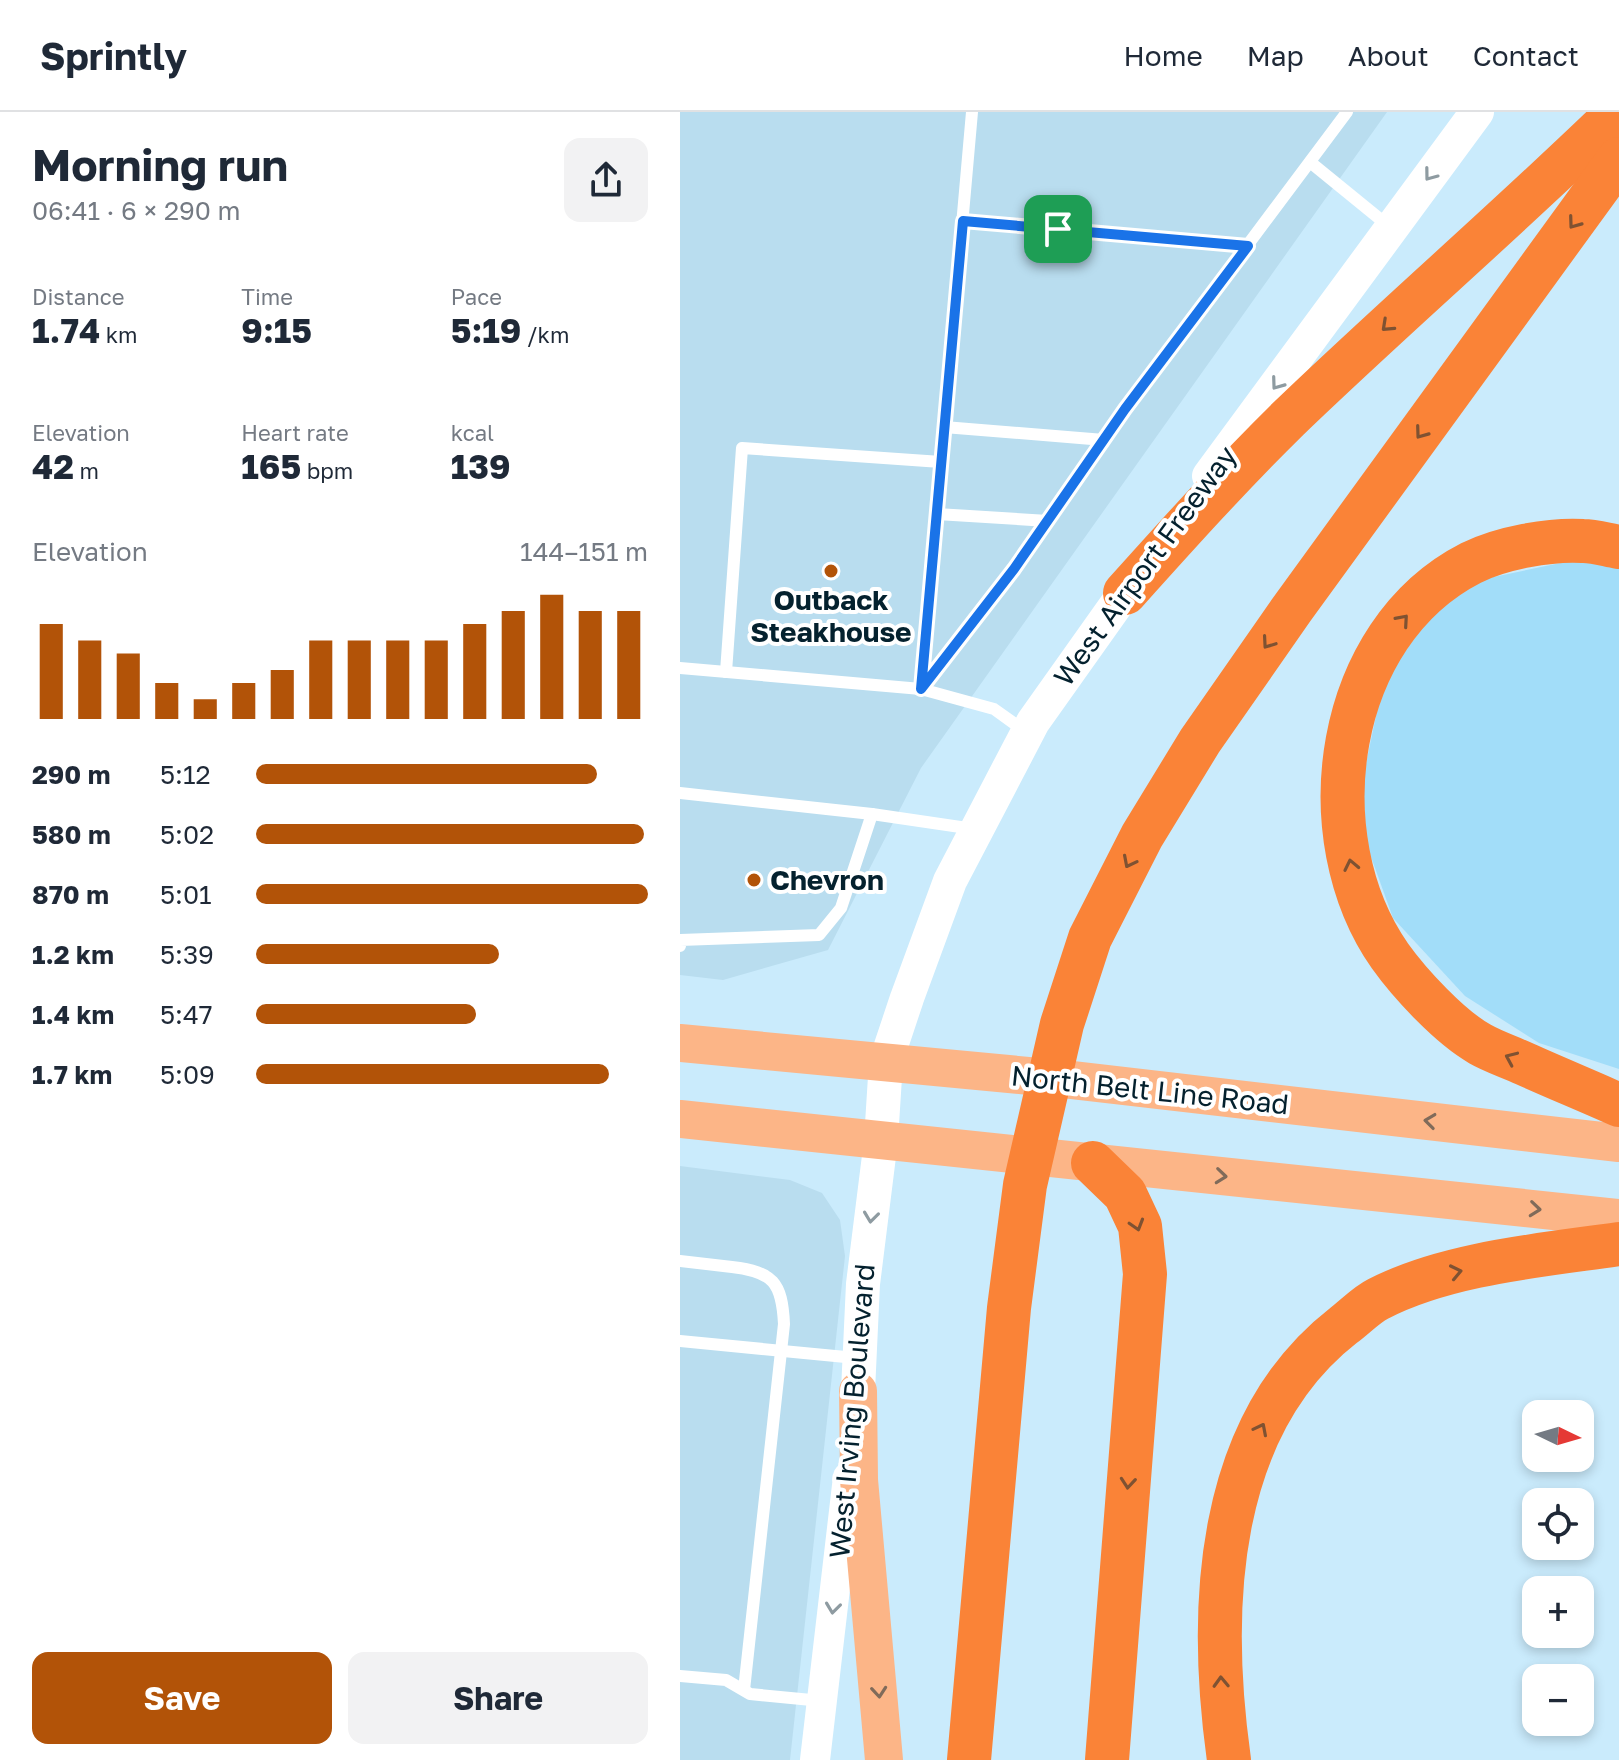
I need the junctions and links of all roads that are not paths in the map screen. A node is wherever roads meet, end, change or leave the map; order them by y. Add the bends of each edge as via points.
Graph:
1 (972, 112) edge
2 (1347, 112) edge
3 (1477, 112) edge
4 (1618, 112) edge
5 (1619, 159) edge
6 (1310, 162) junction
7 (963, 221) junction
8 (1391, 228) junction
9 (1248, 246) junction
10 (944, 427) junction
11 (1104, 440) junction
12 (941, 462) junction
13 (937, 514) junction
14 (1048, 521) junction
15 (1619, 547) edge
16 (1125, 593) junction
17 (680, 668) edge
18 (726, 672) junction
19 (921, 689) junction
20 (1027, 734) junction
21 (680, 793) edge
22 (872, 814) junction
23 (978, 829) junction
24 (680, 942) edge
25 (680, 1043) edge
26 (886, 1061) junction
27 (1619, 1105) edge
28 (680, 1119) edge
29 (881, 1140) junction
30 (1619, 1143) edge
31 (1077, 1161) junction
32 (1619, 1218) edge
33 (1619, 1244) edge
34 (680, 1261) edge
35 (680, 1341) edge
36 (781, 1351) junction
37 (858, 1375) junction
38 (680, 1676) edge
39 (744, 1690) junction
40 (822, 1701) junction
41 (815, 1760) edge
42 (884, 1760) edge
43 (969, 1760) edge
44 (1107, 1760) edge
45 (1229, 1760) edge

1 - 7 lane
2 - 6 lane
3 -> 8 main road, West Airport Freeway
4 -> 16 highway via 1286,421
5 -> 43 highway via 1200,741 1142,836 1090,938 1062,1024 1025,1185 1009,1308
6 - 8 lane
6 - 9 lane
7 - 9 lane
7 - 10 lane
8 -> 16 main road, West Airport Freeway
9 - 11 lane
10 - 11 lane
10 - 12 lane
11 - 14 lane
12 - 13 lane
12 - 18 lane via 742,448
13 - 14 lane
13 - 19 lane
14 - 19 lane
27 -> 15 highway via 1479,1044 1431,1004 1389,955 1358,895 1344,829 1343,760 1362,688 1391,634 1425,595 1472,563 1526,545 1584,540
16 - 20 main road, West Airport Freeway
17 - 18 lane
18 - 19 lane
19 - 20 lane via 994,709
20 - 23 main road, West Airport Freeway
21 - 22 lane
22 - 23 lane
22 - 24 lane via 841,908 819,935
23 - 26 main road, West Airport Freeway via 950,881
25 - 26 main road, North Belt Line Road
26 - 29 main road, West Irving Boulevard
30 -> 26 main road, North Belt Line Road
28 - 29 main road
29 - 31 main road
29 -> 37 main road, West Irving Boulevard
31 -> 32 main road
31 -> 44 highway via 1125,1194 1140,1226 1145,1274
45 -> 33 highway via 1220,1620 1227,1535 1246,1459 1278,1396 1321,1343 1377,1300 1442,1275
34 - 36 lane via 757,1270 768,1276 783,1304
35 - 36 lane
36 - 37 lane
36 - 39 lane
37 -> 40 street, West Irving Boulevard
37 -> 42 main road via 859,1480
38 - 39 lane via 726,1680
39 - 40 lane
40 - 41 street, West Irving Boulevard

